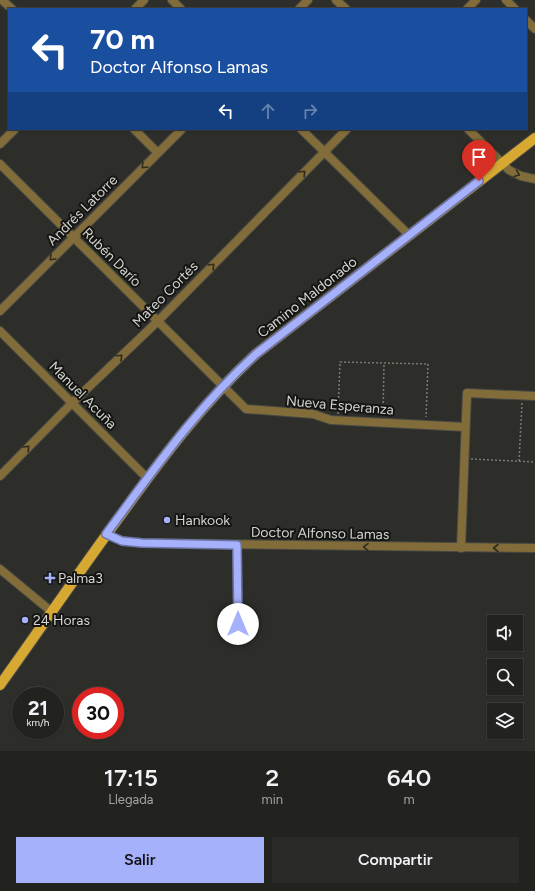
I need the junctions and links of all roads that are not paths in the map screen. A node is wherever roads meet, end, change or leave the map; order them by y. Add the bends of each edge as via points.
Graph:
1 (2, 0) edge
2 (144, 0) edge
3 (172, 0) edge
4 (308, 0) edge
5 (336, 0) edge
6 (476, 0) edge
7 (506, 0) edge
8 (11, 8) edge
9 (136, 8) edge
10 (180, 8) edge
11 (300, 8) edge
12 (345, 8) edge
13 (468, 8) edge
14 (514, 8) edge
15 (527, 21) edge
16 (535, 29) edge
17 (14, 130) edge
18 (135, 130) edge
19 (181, 130) edge
20 (302, 130) edge
21 (346, 130) edge
22 (469, 130) edge
23 (535, 138) edge
24 (0, 144) edge
25 (324, 152) junction
26 (158, 153) junction
27 (502, 163) junction
28 (0, 164) edge
29 (535, 179) edge
30 (409, 236) junction
31 (74, 237) junction
32 (0, 310) edge
33 (158, 321) junction
34 (0, 331) edge
35 (223, 385) junction
36 (535, 396) edge
37 (72, 403) junction
38 (466, 427) junction
39 (0, 476) edge
40 (147, 478) junction
41 (106, 534) junction
42 (237, 545) junction
43 (461, 548) junction
44 (535, 548) edge
45 (0, 569) edge
46 (52, 612) junction
47 (238, 624) dead end
48 (0, 685) edge

1 - 8 street
2 - 9 street
3 - 10 street
4 - 11 street
5 - 12 street
6 - 13 street
7 - 14 street
15 - 16 street
17 - 24 street
18 - 26 street
19 - 26 street, Andrés Latorre
20 - 25 street
21 - 25 street, Mateo Cortés
22 - 27 street
23 - 27 main road, Camino Maldonado
25 - 30 street
33 -> 25 street, Mateo Cortés
26 -> 31 street, Andrés Latorre
27 -> 29 street via 514,174
27 - 30 main road, Camino Maldonado
28 - 31 street, Rubén Darío
30 - 35 main road, Camino Maldonado via 256,354
31 -> 32 street, Andrés Latorre
31 - 33 street, Rubén Darío
33 - 35 street, Rubén Darío
37 -> 33 street, Mateo Cortés
34 - 37 street, Manuel Acuña
35 - 38 street, Nueva Esperanza via 243,407 250,410 314,414 331,420
35 - 40 main road, Camino Maldonado via 182,432
36 - 38 street via 467,393
39 -> 37 street, Mateo Cortés
37 - 40 street, Manuel Acuña
38 - 43 street
40 - 41 main road, Camino Maldonado
41 - 42 street, Doctor Alfonso Lamas via 122,541 142,543
41 - 46 main road, Camino Maldonado
43 -> 42 street, Doctor Alfonso Lamas
42 - 47 street
44 -> 43 street, Doctor Alfonso Lamas
45 - 46 street
46 - 48 main road, Camino Maldonado

